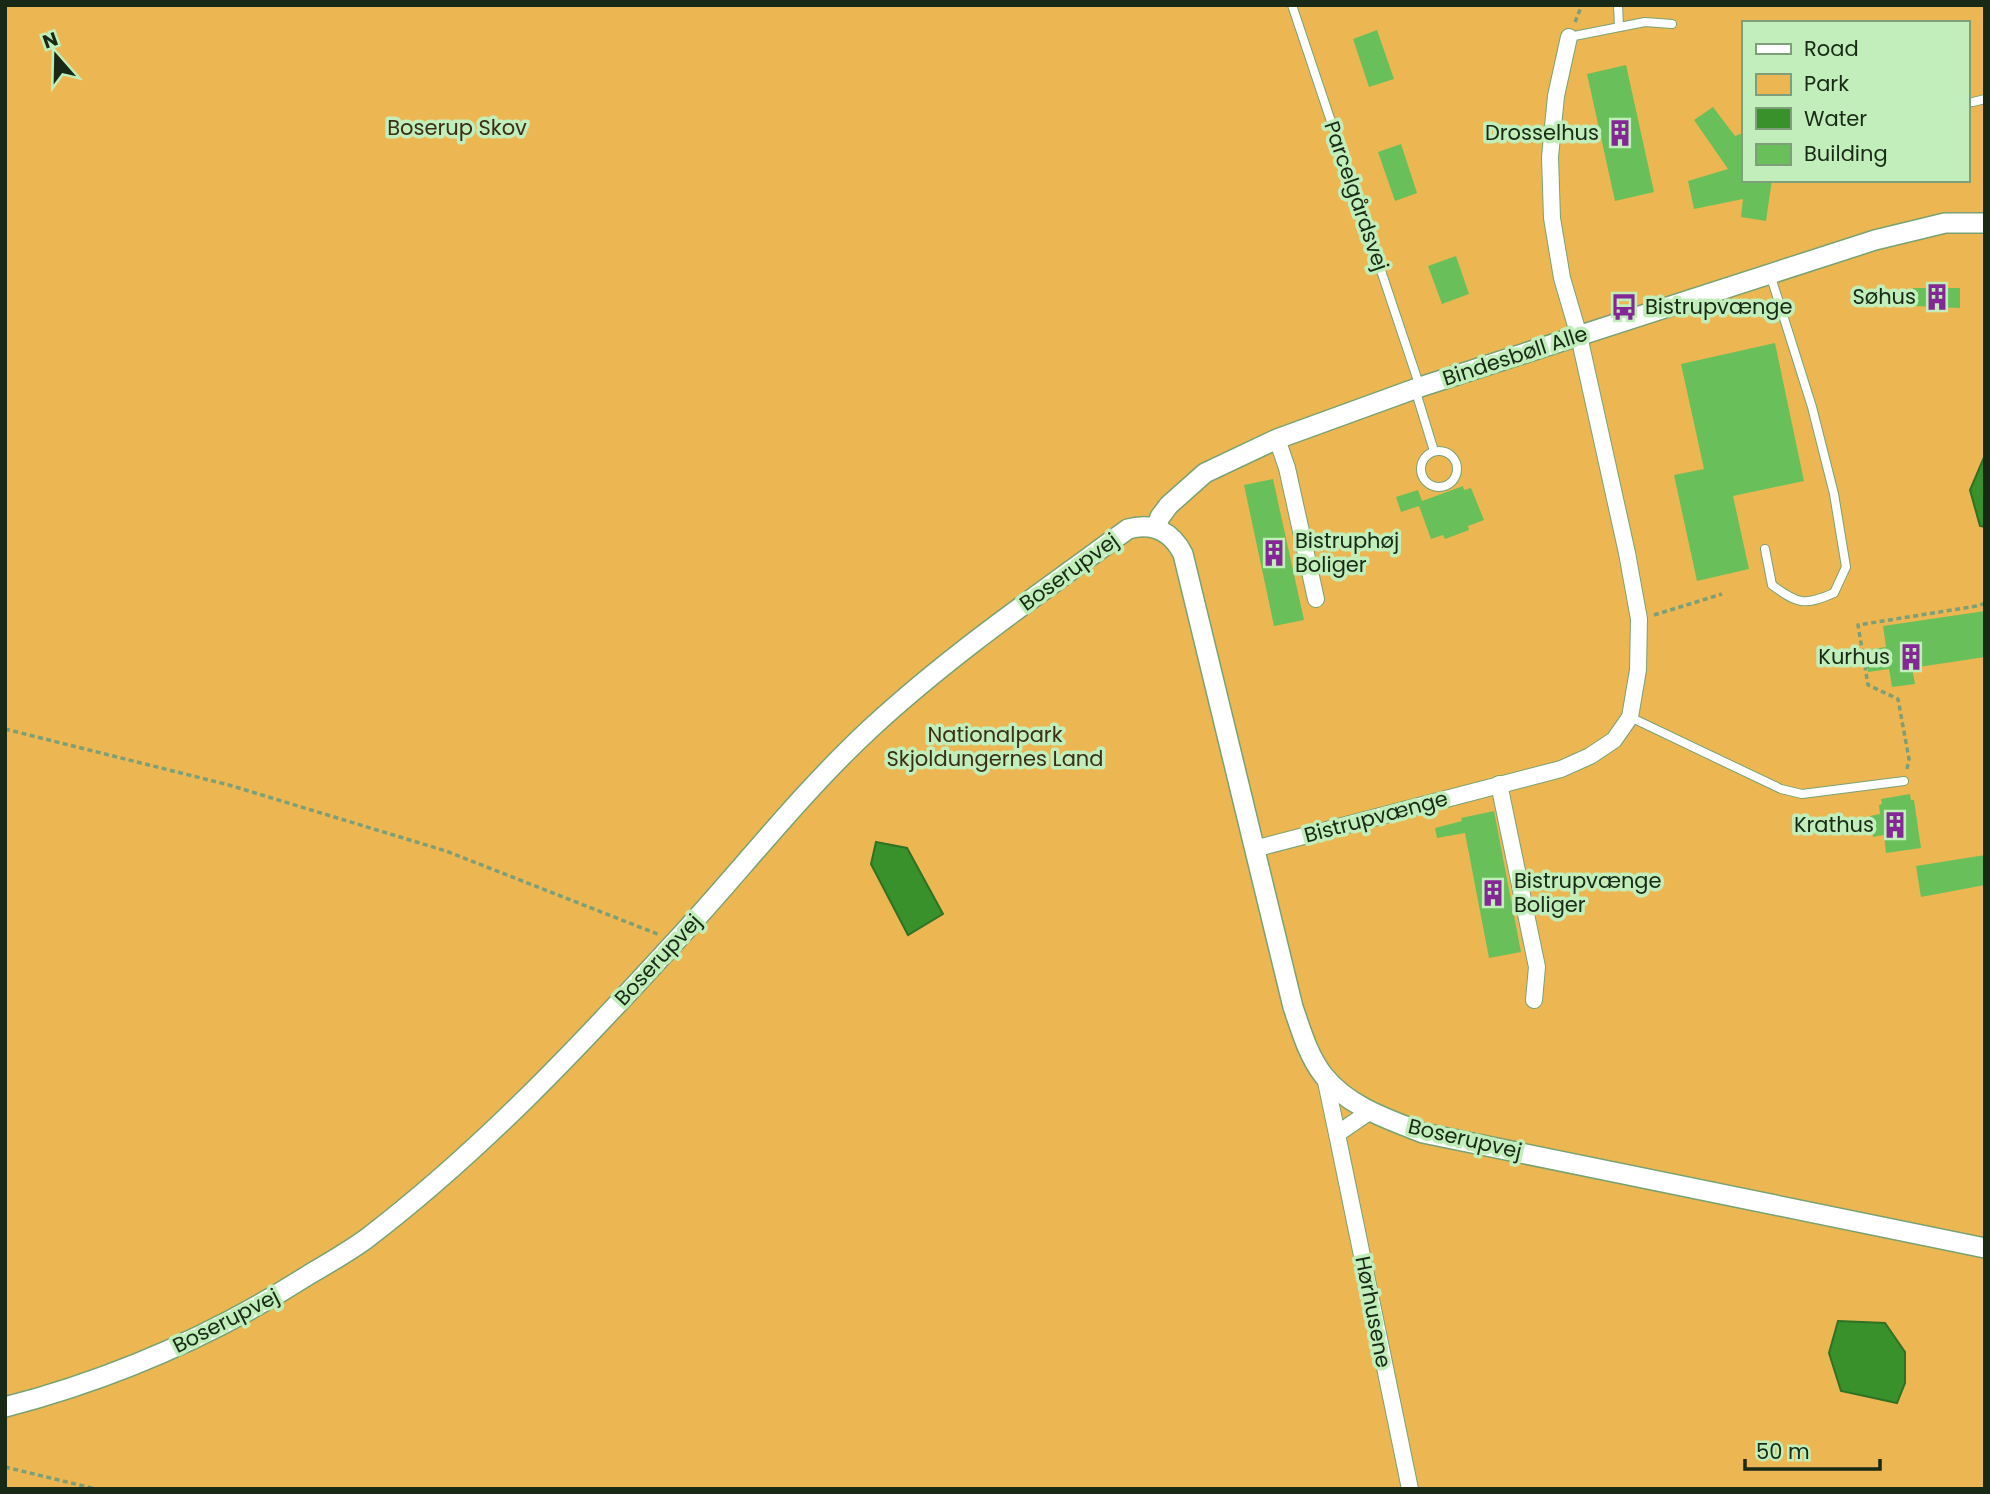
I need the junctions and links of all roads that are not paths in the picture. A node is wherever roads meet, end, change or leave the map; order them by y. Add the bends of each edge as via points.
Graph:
1 (1292, 5) edge
2 (1618, 5) edge
3 (1672, 24) dead end
4 (1619, 27) junction
5 (1569, 37) joint
6 (1985, 99) edge
7 (1973, 102) dead end
8 (1985, 223) edge
9 (1770, 274) junction
10 (1579, 336) junction
11 (1417, 388) junction
12 (1277, 439) junction
13 (1434, 451) junction
14 (1156, 528) junction
15 (1765, 549) dead end
16 (1316, 599) dead end
17 (1630, 717) junction
18 (1904, 781) road end
19 (1499, 784) junction
20 (1254, 849) junction
21 (1534, 1000) dead end
22 (1325, 1077) junction
23 (1369, 1112) junction
24 (1338, 1135) junction
25 (1985, 1248) edge
26 (5, 1407) edge
27 (1410, 1489) edge

1 - 11 lane, Parcelgårdsvej
2 - 4 lane
3 - 4 lane
4 - 5 lane
5 - 10 street, Bistrupvænge via 1556,96 1550,157 1552,218 1562,278
6 - 7 lane
8 - 9 street, Bindesbøll Alle via 1945,223
9 - 10 street, Bindesbøll Alle
9 - 15 lane via 1812,407 1846,567 1835,593 1812,603 1791,598 1772,584
10 - 11 street, Bindesbøll Alle
10 - 17 street, Bistrupvænge via 1639,619 1638,670
11 - 12 street, Bindesbøll Alle
11 - 13 lane, Parcelgårdsvej
12 - 14 street, Bindesbøll Alle via 1205,473 1170,505
12 - 16 street
13 - 13 lane via 1426,456 1422,473 1426,482 1444,486 1452,482 1457,464 1444,451
14 - 20 street, Boserupvej via 1174,539 1184,554
14 - 26 street, Boserupvej via 1128,529 947,661 870,729 561,1063 462,1159 363,1241 279,1294 176,1348 64,1391
17 - 18 lane via 1781,789 1802,794
17 - 19 street, Bistrupvænge via 1614,740 1590,756 1561,769
19 - 20 street, Bistrupvænge
19 - 21 street via 1537,967
20 - 22 street, Boserupvej via 1293,1007 1305,1042
22 - 23 street, Boserupvej
22 - 24 street, Hørhusene
23 - 24 street
23 - 25 street, Boserupvej via 1423,1133
24 - 27 street, Hørhusene

